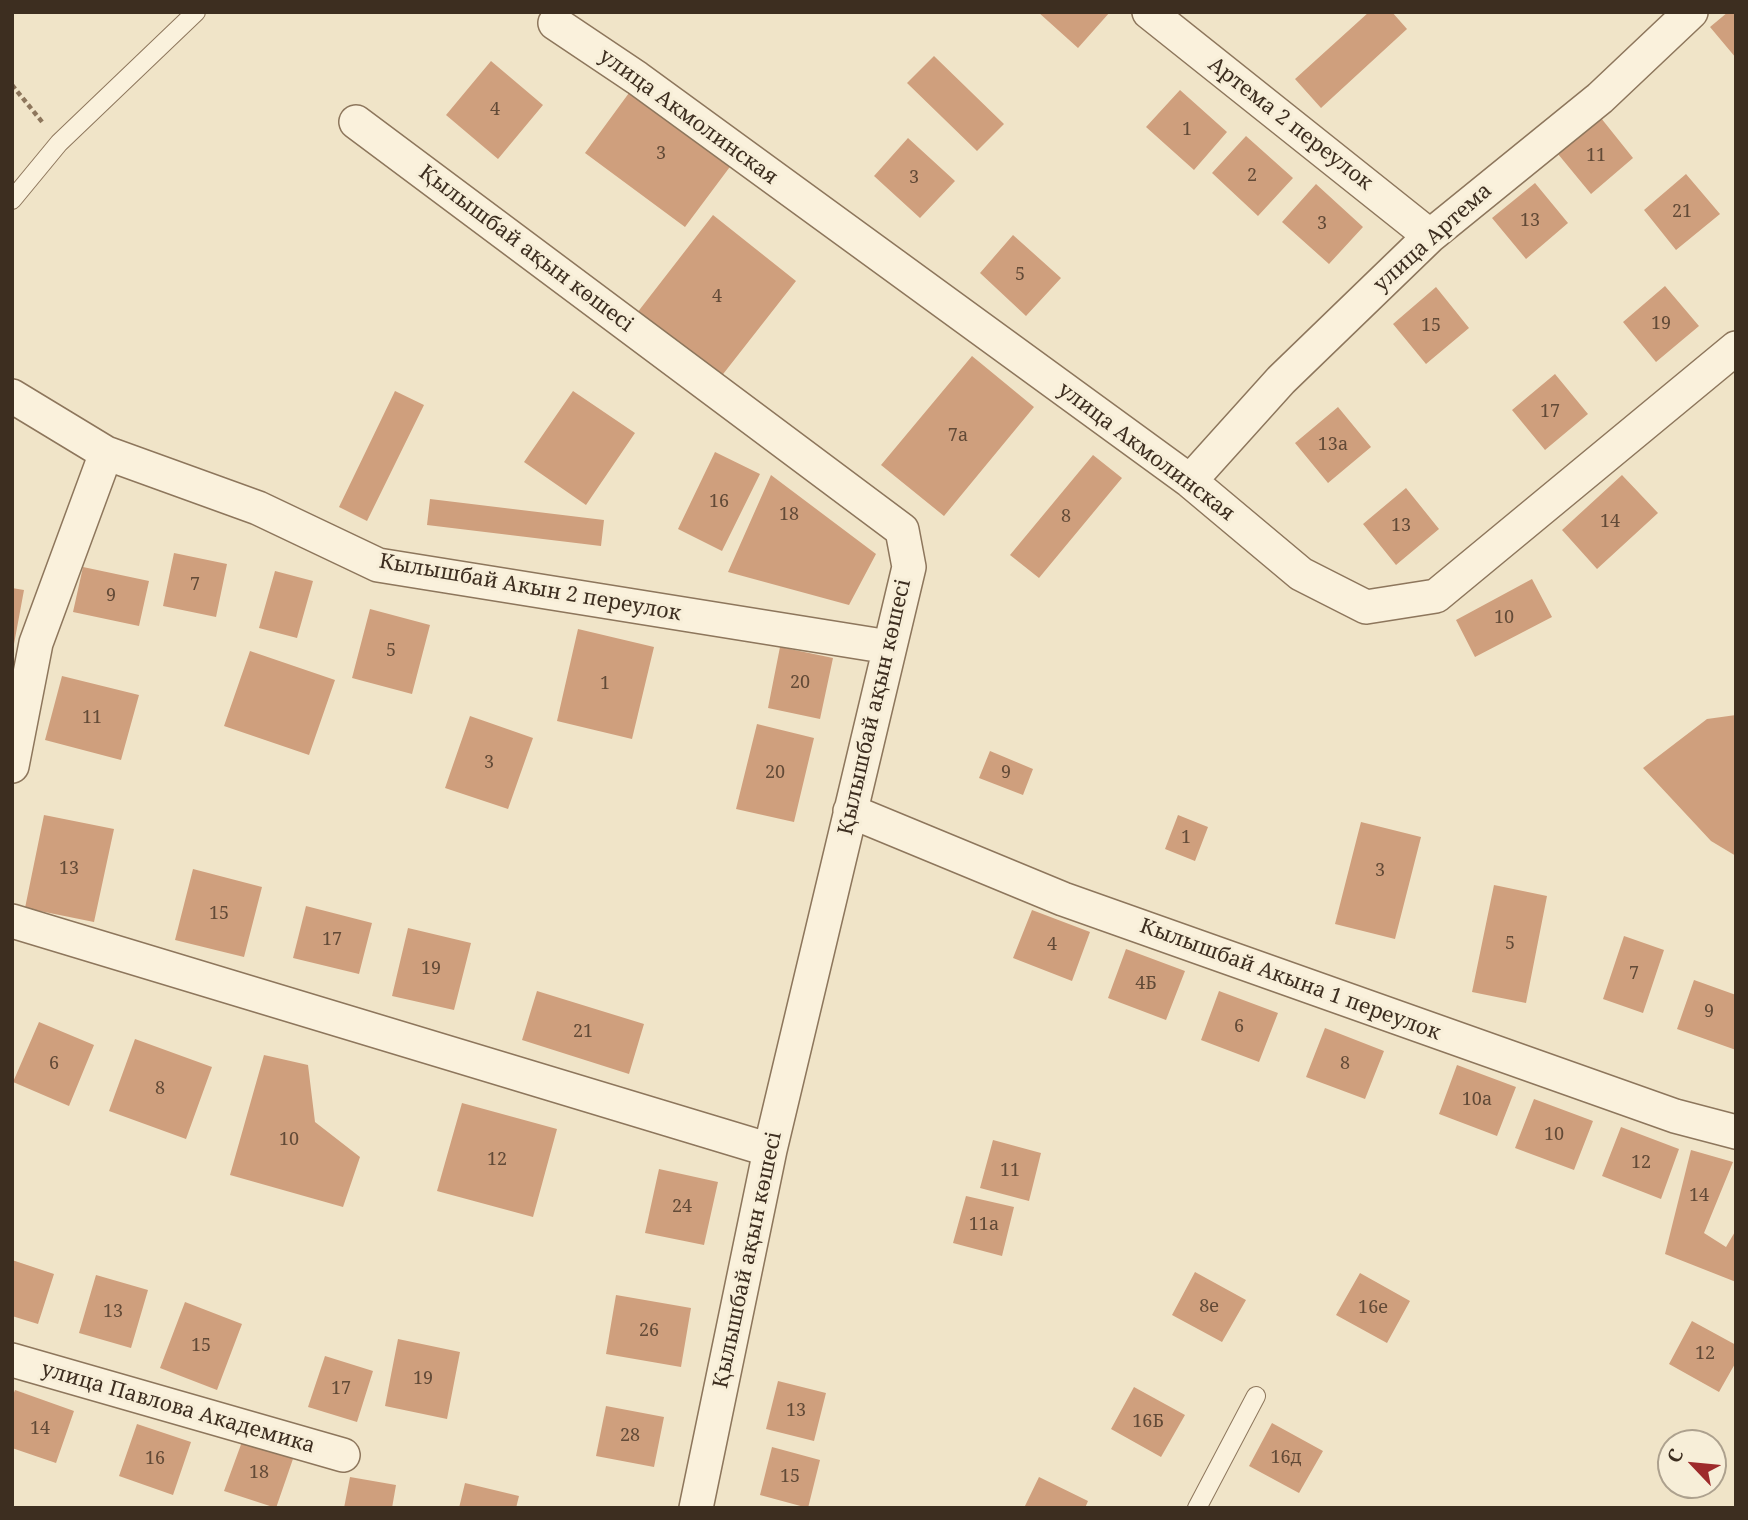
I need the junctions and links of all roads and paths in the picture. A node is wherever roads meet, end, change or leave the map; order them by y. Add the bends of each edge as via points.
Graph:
1 (195, 12) edge
2 (1691, 12) edge
3 (1153, 13) edge
4 (555, 23) dead end
5 (12, 85) edge
6 (356, 122) dead end
7 (59, 143) junction
8 (12, 200) edge
9 (1430, 236) junction
10 (1736, 348) edge
11 (12, 396) edge
12 (106, 453) junction
13 (1190, 481) junction
14 (889, 647) junction
15 (12, 765) edge
16 (850, 811) junction
17 (12, 921) edge
18 (1736, 1132) edge
19 (770, 1150) junction
20 (12, 1360) edge
21 (1256, 1396) dead end
22 (343, 1455) dead end
23 (696, 1508) edge
24 (1197, 1508) edge

1 - 7 lane
2 - 9 street, улица Артема via 1600,98
3 - 9 street, Артема 2 переулок
4 - 13 street, улица Акмолинская
5 - 7 path
6 - 14 street, Қылышбай ақын көшесі via 902,530 909,567
7 - 8 lane
9 - 13 street, улица Артема via 1281,380
10 - 13 street, улица Акмолинская via 1436,596 1366,607 1301,575
11 - 12 street, Кылышбай Акын 2 переулок
12 - 14 street, Кылышбай Акын 2 переулок via 258,508 379,565
12 - 15 street via 36,643
14 - 16 street, Қылышбай ақын көшесі
16 - 18 street, Кылышбай Акына 1 переулок via 1063,899 1675,1116
16 - 19 street, Қылышбай ақын көшесі
17 - 19 street
19 - 23 street, Қылышбай ақын көшесі
20 - 22 street, улица Павлова Академика
21 - 24 lane

